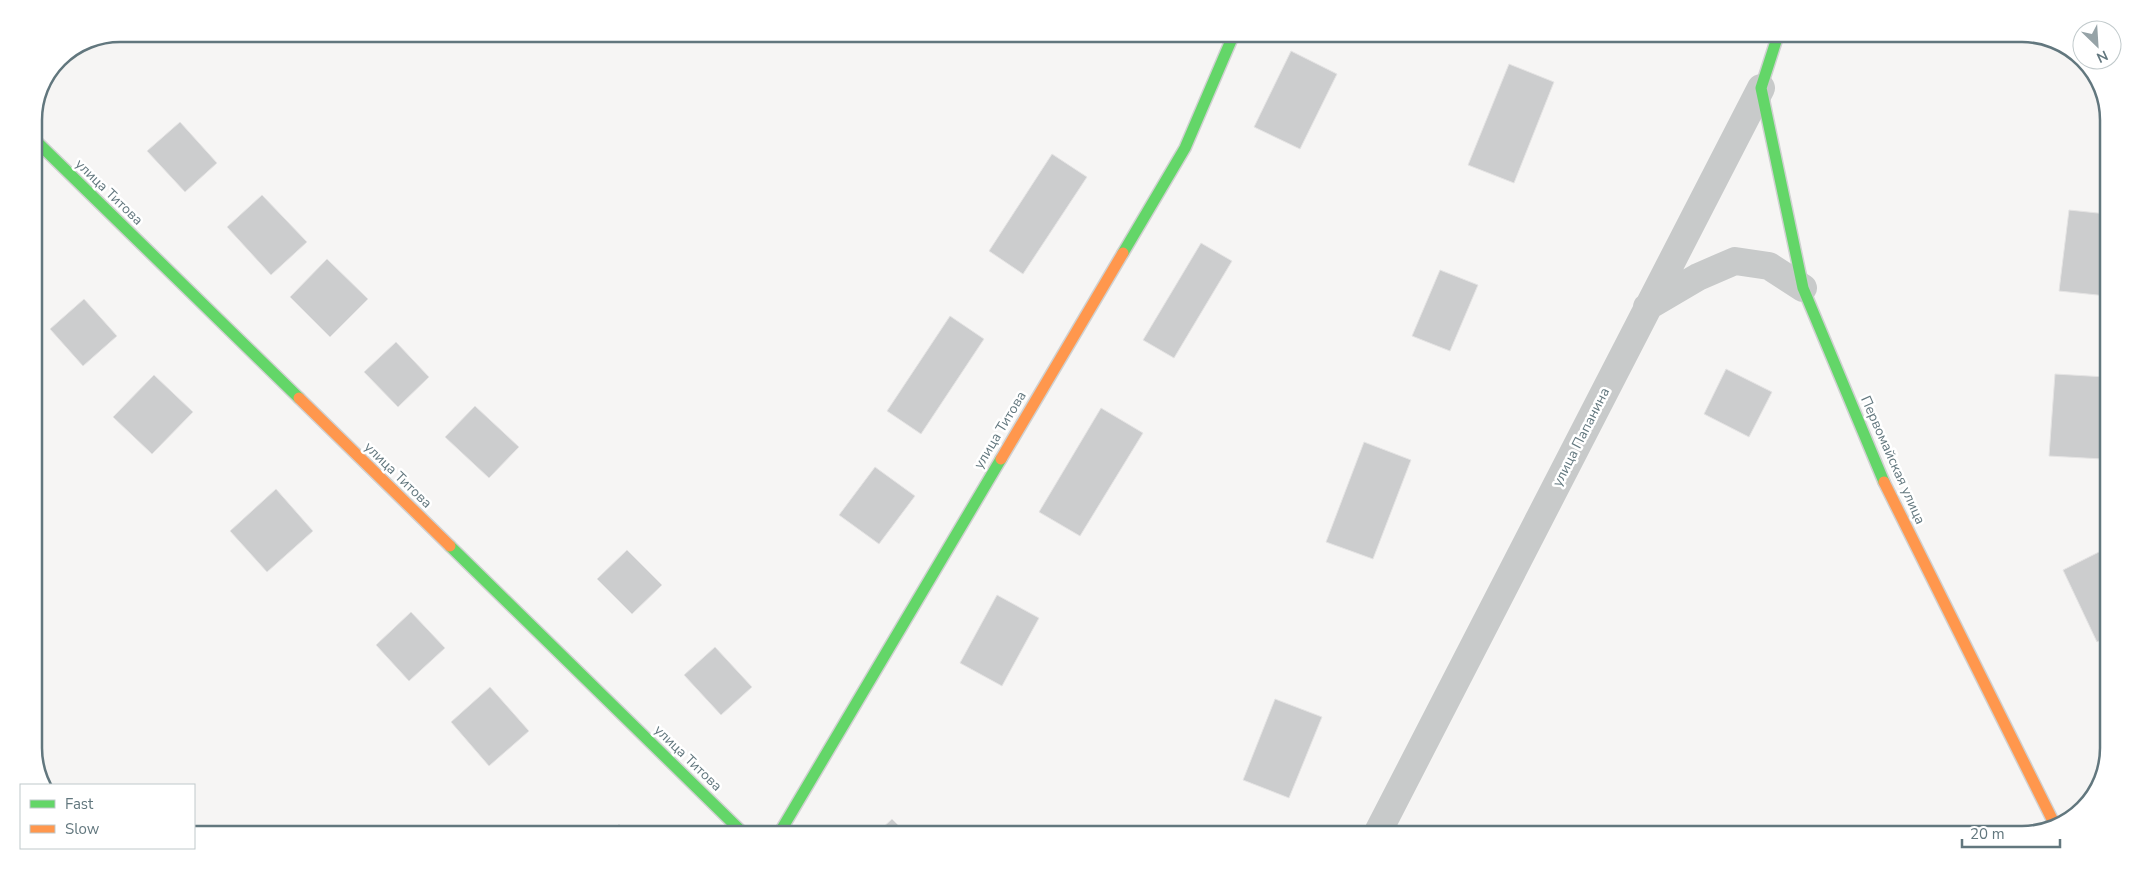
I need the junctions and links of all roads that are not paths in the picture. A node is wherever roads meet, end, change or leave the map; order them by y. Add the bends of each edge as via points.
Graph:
1 (1230, 42) edge
2 (1776, 42) edge
3 (1761, 88) junction
4 (42, 147) edge
5 (1803, 288) junction
6 (1648, 307) junction
7 (2052, 819) edge
8 (736, 826) edge
9 (784, 826) edge
10 (1381, 826) edge

1 - 9 street, улица Титова via 1184,148
2 - 3 street, улица Папанина
3 - 5 street, Первомайская улица
3 - 6 street, улица Папанина
4 - 8 street, улица Титова
5 - 6 street via 1770,266 1735,261 1698,277
5 - 7 street, Первомайская улица via 1874,461
6 - 10 street, улица Папанина

